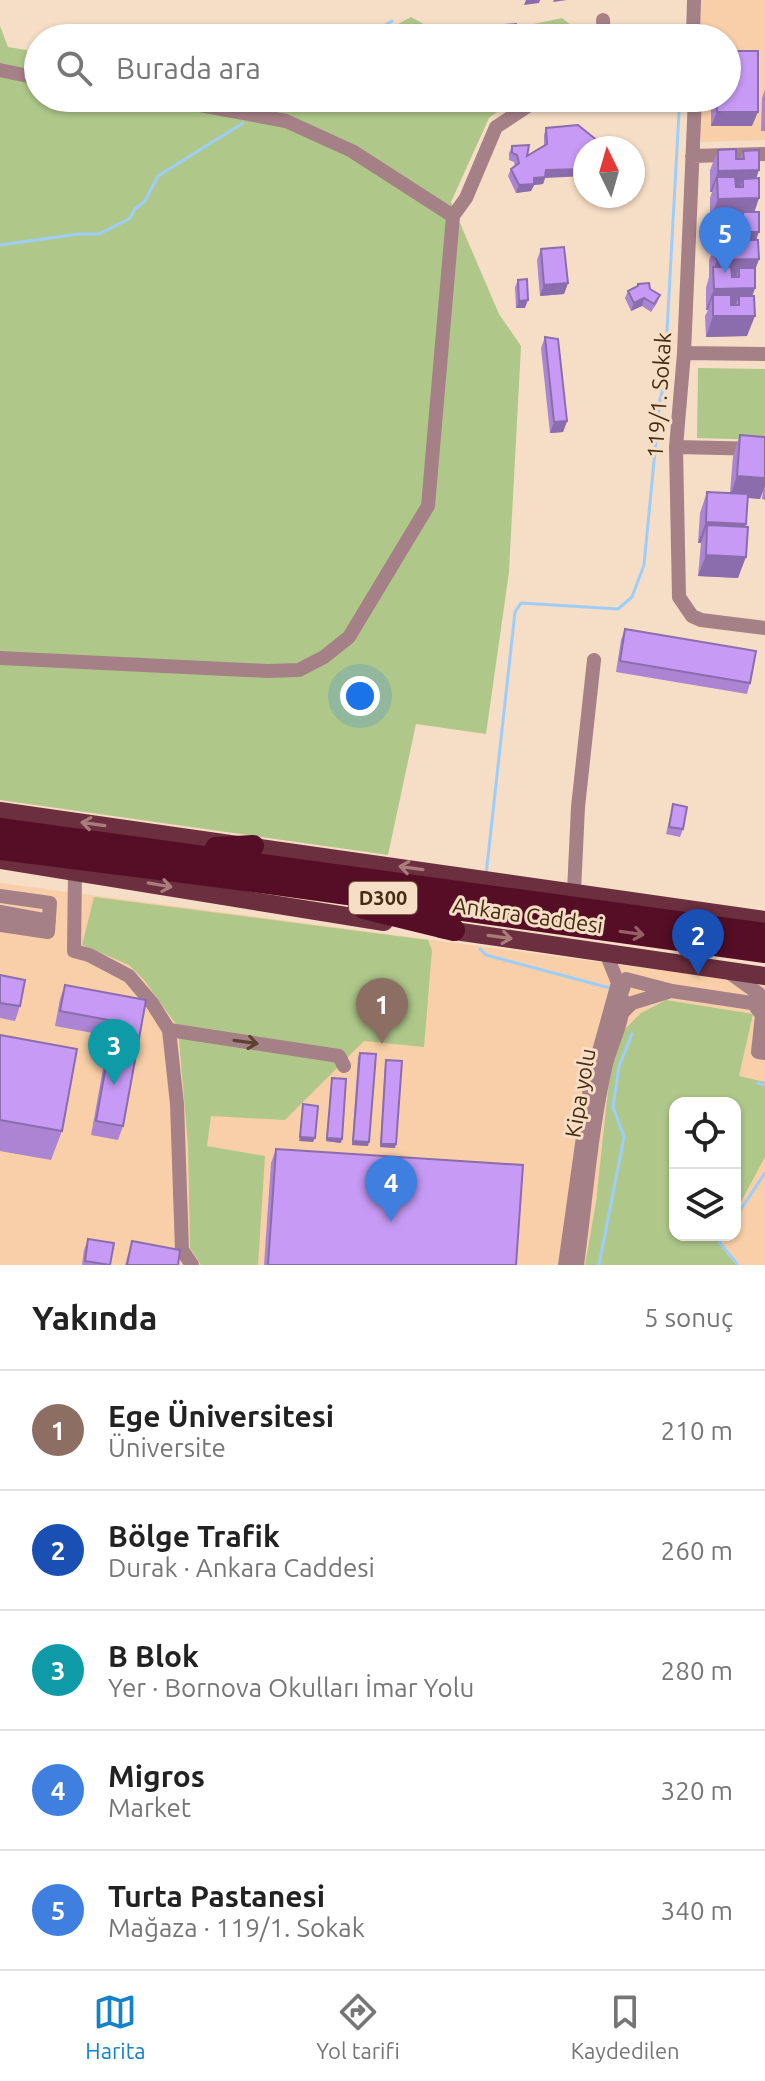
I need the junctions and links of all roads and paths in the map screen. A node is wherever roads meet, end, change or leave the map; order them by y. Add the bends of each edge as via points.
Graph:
1 (694, 0) edge
2 (603, 20) dead end
3 (603, 24) edge
4 (693, 24) edge
5 (0, 70) edge
6 (24, 75) edge
7 (237, 112) edge
8 (519, 112) edge
9 (694, 112) edge
10 (765, 154) edge
11 (692, 156) junction
12 (453, 216) junction
13 (684, 353) junction
14 (765, 354) edge
15 (676, 447) junction
16 (765, 449) edge
17 (765, 628) edge
18 (0, 658) edge
19 (594, 660) dead end
20 (0, 811) edge
21 (0, 829) edge
22 (253, 846) junction
23 (0, 849) edge
24 (155, 850) junction
25 (0, 860) edge
26 (75, 871) junction
27 (246, 880) junction
28 (574, 891) junction
29 (0, 896) edge
30 (0, 912) edge
31 (765, 920) edge
32 (49, 921) junction
33 (0, 925) edge
34 (454, 930) junction
35 (765, 934) edge
36 (765, 952) edge
37 (606, 953) junction
38 (669, 962) junction
39 (727, 970) junction
40 (765, 976) edge
41 (622, 981) junction
42 (672, 991) junction
43 (761, 1003) edge
44 (622, 1013) junction
45 (169, 1030) junction
46 (765, 1053) edge
47 (344, 1066) dead end
48 (192, 1265) edge
49 (565, 1265) edge
50 (577, 1265) edge

1 - 4 street
2 - 3 street
5 - 6 street
7 - 12 street via 286,121 352,151
8 - 12 street via 496,127
9 - 11 street, 119/1. Sokak
10 - 11 street
11 - 13 street, 119/1. Sokak
12 - 18 street via 428,506 349,637 299,670
13 - 14 street
13 - 15 street, 119/1. Sokak
15 - 16 street
15 - 17 street, 119/1. Sokak via 677,581 684,608 701,620
19 - 28 street
22 -> 20 main road, Ankara Caddesi
21 - 24 highway, D300
22 - 24 highway
28 -> 22 main road, Ankara Caddesi
23 - 27 highway, Ankara Caddesi / D300
24 - 35 highway, Ankara Caddesi / D300
25 - 26 main road, Ankara Caddesi
26 -> 34 main road, Ankara Caddesi via 329,915
26 - 45 street via 74,951 129,976
27 - 34 highway
27 -> 36 highway, Ankara Caddesi / D300
28 - 31 main road, Ankara Caddesi
29 - 32 street via 50,903
30 - 32 street
32 - 33 street via 48,932
34 -> 37 main road, Ankara Caddesi
37 - 38 main road, Ankara Caddesi
37 - 41 street, Kipa yolu
38 - 39 main road, Ankara Caddesi
38 - 41 street
39 - 40 main road, Ankara Caddesi
39 - 43 street via 759,994
41 - 42 street
41 - 44 street, Kipa yolu
41 - 49 street, Kipa yolu via 591,1080
42 - 43 street
42 - 44 street via 632,1003
43 - 46 street via 758,1052
44 - 50 street, Kipa yolu via 603,1079
45 -> 47 street via 339,1056
45 - 48 street via 182,1250

